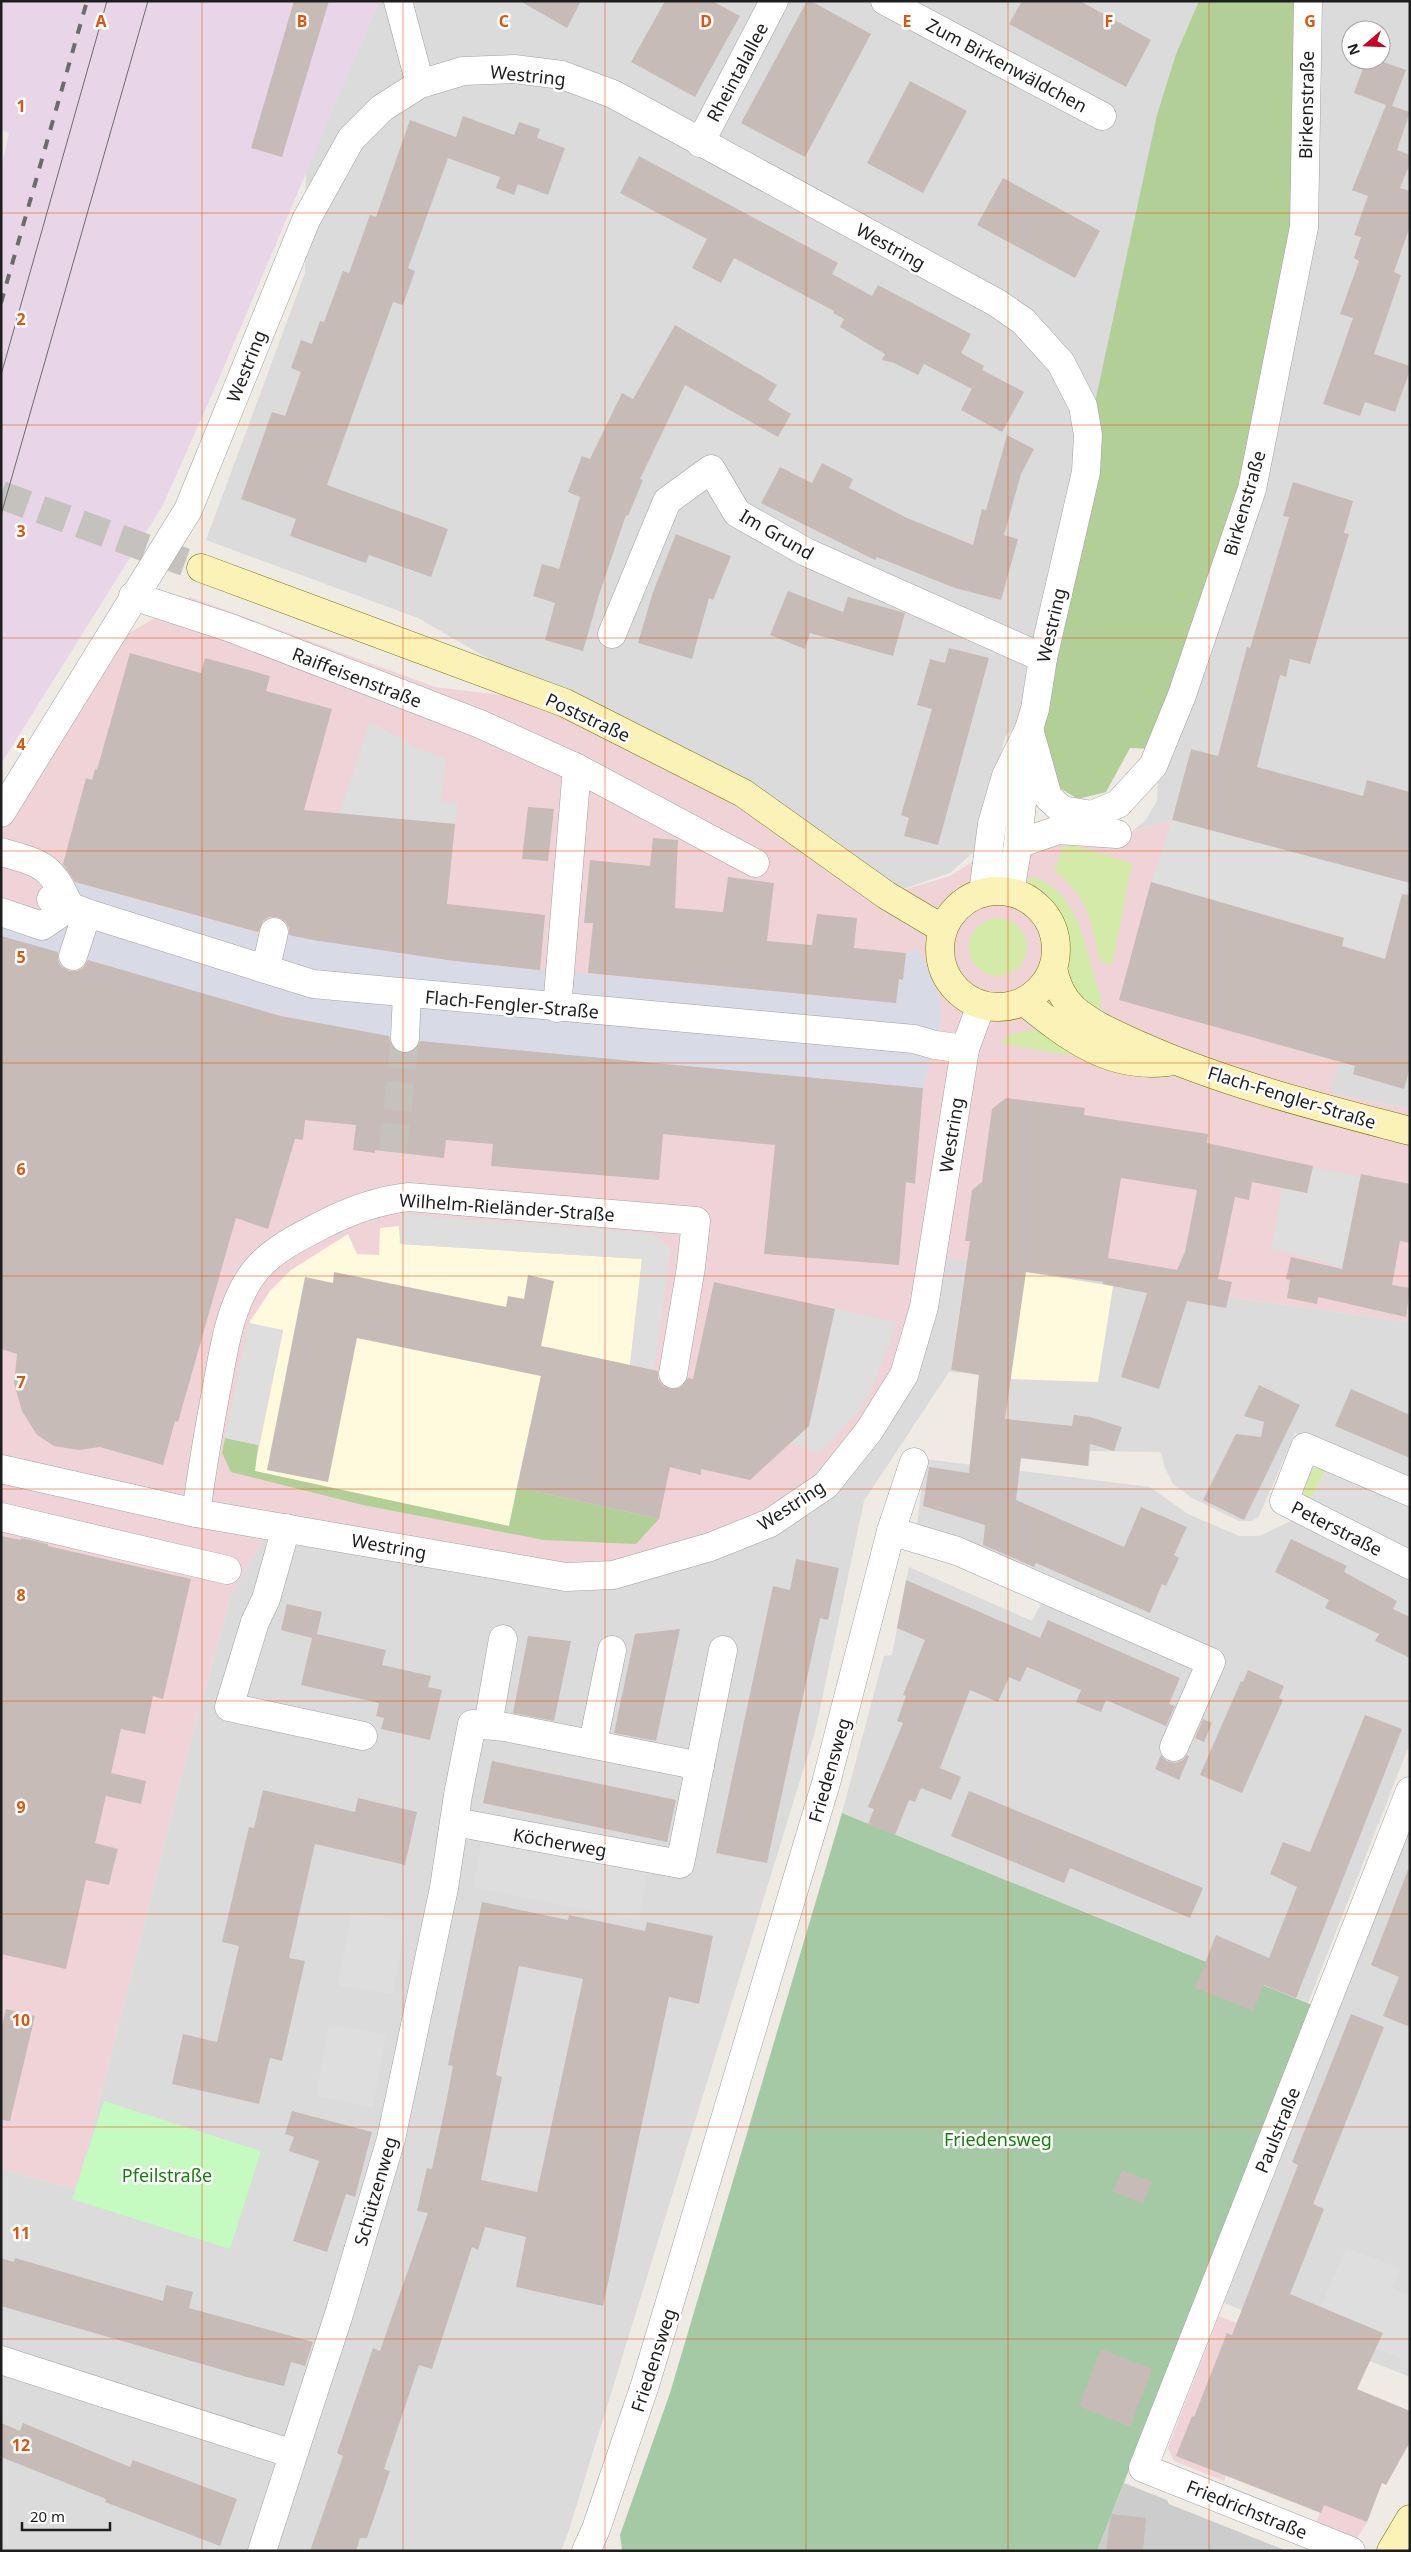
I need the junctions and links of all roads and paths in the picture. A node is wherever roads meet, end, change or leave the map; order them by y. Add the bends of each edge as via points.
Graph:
1 (398, 1) edge
2 (774, 1) edge
3 (885, 1) edge
4 (1308, 1) edge
5 (420, 84) junction
6 (1102, 116) dead end
7 (700, 143) junction
8 (201, 568) tunnel mouth
9 (133, 596) junction
10 (612, 634) dead end
11 (1043, 658) junction
12 (1029, 729) junction
13 (577, 768) junction
14 (1, 813) edge
15 (1116, 834) dead end
16 (1018, 844) junction
17 (1, 852) edge
18 (755, 863) dead end
19 (1010, 892) junction
20 (983, 893) junction
21 (69, 906) junction
22 (1, 912) edge
23 (943, 929) junction
24 (274, 932) dead end
25 (73, 956) dead end
26 (266, 968) junction
27 (1053, 969) junction
28 (407, 994) junction
29 (1026, 1003) junction
30 (981, 1005) junction
31 (557, 1008) junction
32 (405, 1038) tunnel mouth
33 (964, 1049) junction
34 (1175, 1061) junction
35 (1410, 1131) edge
36 (673, 1374) dead end
37 (914, 1462) dead end
38 (1, 1469) edge
39 (1410, 1492) edge
40 (196, 1513) junction
41 (1, 1517) edge
42 (286, 1528) junction
43 (891, 1531) junction
44 (1410, 1565) edge
45 (227, 1570) dead end
46 (503, 1639) dead end
47 (612, 1650) dead end
48 (723, 1650) dead end
49 (488, 1725) junction
50 (363, 1736) dead end
51 (593, 1743) junction
52 (1174, 1747) dead end
53 (700, 1766) junction
54 (1410, 1791) edge
55 (455, 1822) junction
56 (1, 2360) edge
57 (293, 2454) junction
58 (1143, 2468) joint
59 (1410, 2519) edge
60 (262, 2551) edge
61 (586, 2551) edge
62 (1350, 2551) edge
63 (1391, 2551) edge

1 - 5 street
2 - 7 street, Rheintalallee
3 - 6 street, Zum Birkenwäldchen
4 - 12 street, Birkenstraße via 1304,227 1252,489 1182,695 1153,766 1118,804 1092,815 1062,810 1048,797
5 - 7 street, Westring via 463,70 514,69 562,74 613,94
5 - 9 street, Westring via 382,108 352,139 306,220 188,510
7 - 11 street, Westring via 997,303 1023,321 1062,363 1083,406 1088,435 1086,472
8 - 23 street, Poststraße via 565,703 743,793 886,895
9 - 13 street, Raiffeisenstraße via 231,628 456,715
9 - 14 street, Westring
10 - 11 street, Im Grund via 667,501 711,469 737,513 806,552
11 - 12 street, Westring
12 - 16 street, Westring
12 - 20 street, Westring via 1006,776 992,824
13 - 18 street, Raiffeisenstraße
13 - 31 street
15 - 16 street via 1058,830
16 - 19 street, Westring
17 - 21 street via 38,863 58,880
19 - 20 street
19 - 27 street via 1034,903 1051,925 1056,956
20 - 23 street via 959,906
21 - 22 street via 42,926
21 - 25 street
21 - 26 street, Flach-Fengler-Straße
23 - 30 street via 940,954 945,972 961,993
24 - 26 street
26 - 28 street, Flach-Fengler-Straße via 313,984
27 - 29 street via 1046,983
27 - 34 street, Flach-Fengler-Straße via 1062,994 1097,1026
28 - 31 street, Flach-Fengler-Straße
28 - 32 street
29 - 30 street via 1007,1007
29 - 34 street, Flach-Fengler-Straße via 1058,1029 1117,1060 1148,1064
30 - 33 street, Westring
31 - 33 street, Flach-Fengler-Straße via 914,1040
33 - 42 street, Westring via 924,1308 904,1375 868,1431 826,1485 770,1523 710,1547 613,1575 566,1578
34 - 35 street, Flach-Fengler-Straße via 1307,1104
36 - 40 street, Wilhelm-Rieländer-Straße via 696,1221 409,1197 389,1199 330,1221 289,1243 250,1277 230,1319
37 - 43 street, Friedensweg
38 - 40 street, Westring
39 - 44 street, Peterstraße via 1305,1446 1284,1501
40 - 42 street, Westring
41 - 45 street
42 - 50 street via 229,1707
43 - 52 street via 957,1551 1211,1662
43 - 61 street, Friedensweg via 826,1783 691,2237 645,2385
46 - 49 street
47 - 51 street
48 - 53 street, Köcherweg
49 - 51 street
49 - 55 street via 472,1724
51 - 53 street
53 - 55 street, Köcherweg via 680,1864
54 - 58 street, Paulstraße
55 - 57 street, Schützenweg via 391,2139
56 - 57 street
57 - 60 street, Schützenweg
58 - 62 street, Friedrichstraße
59 - 63 street

